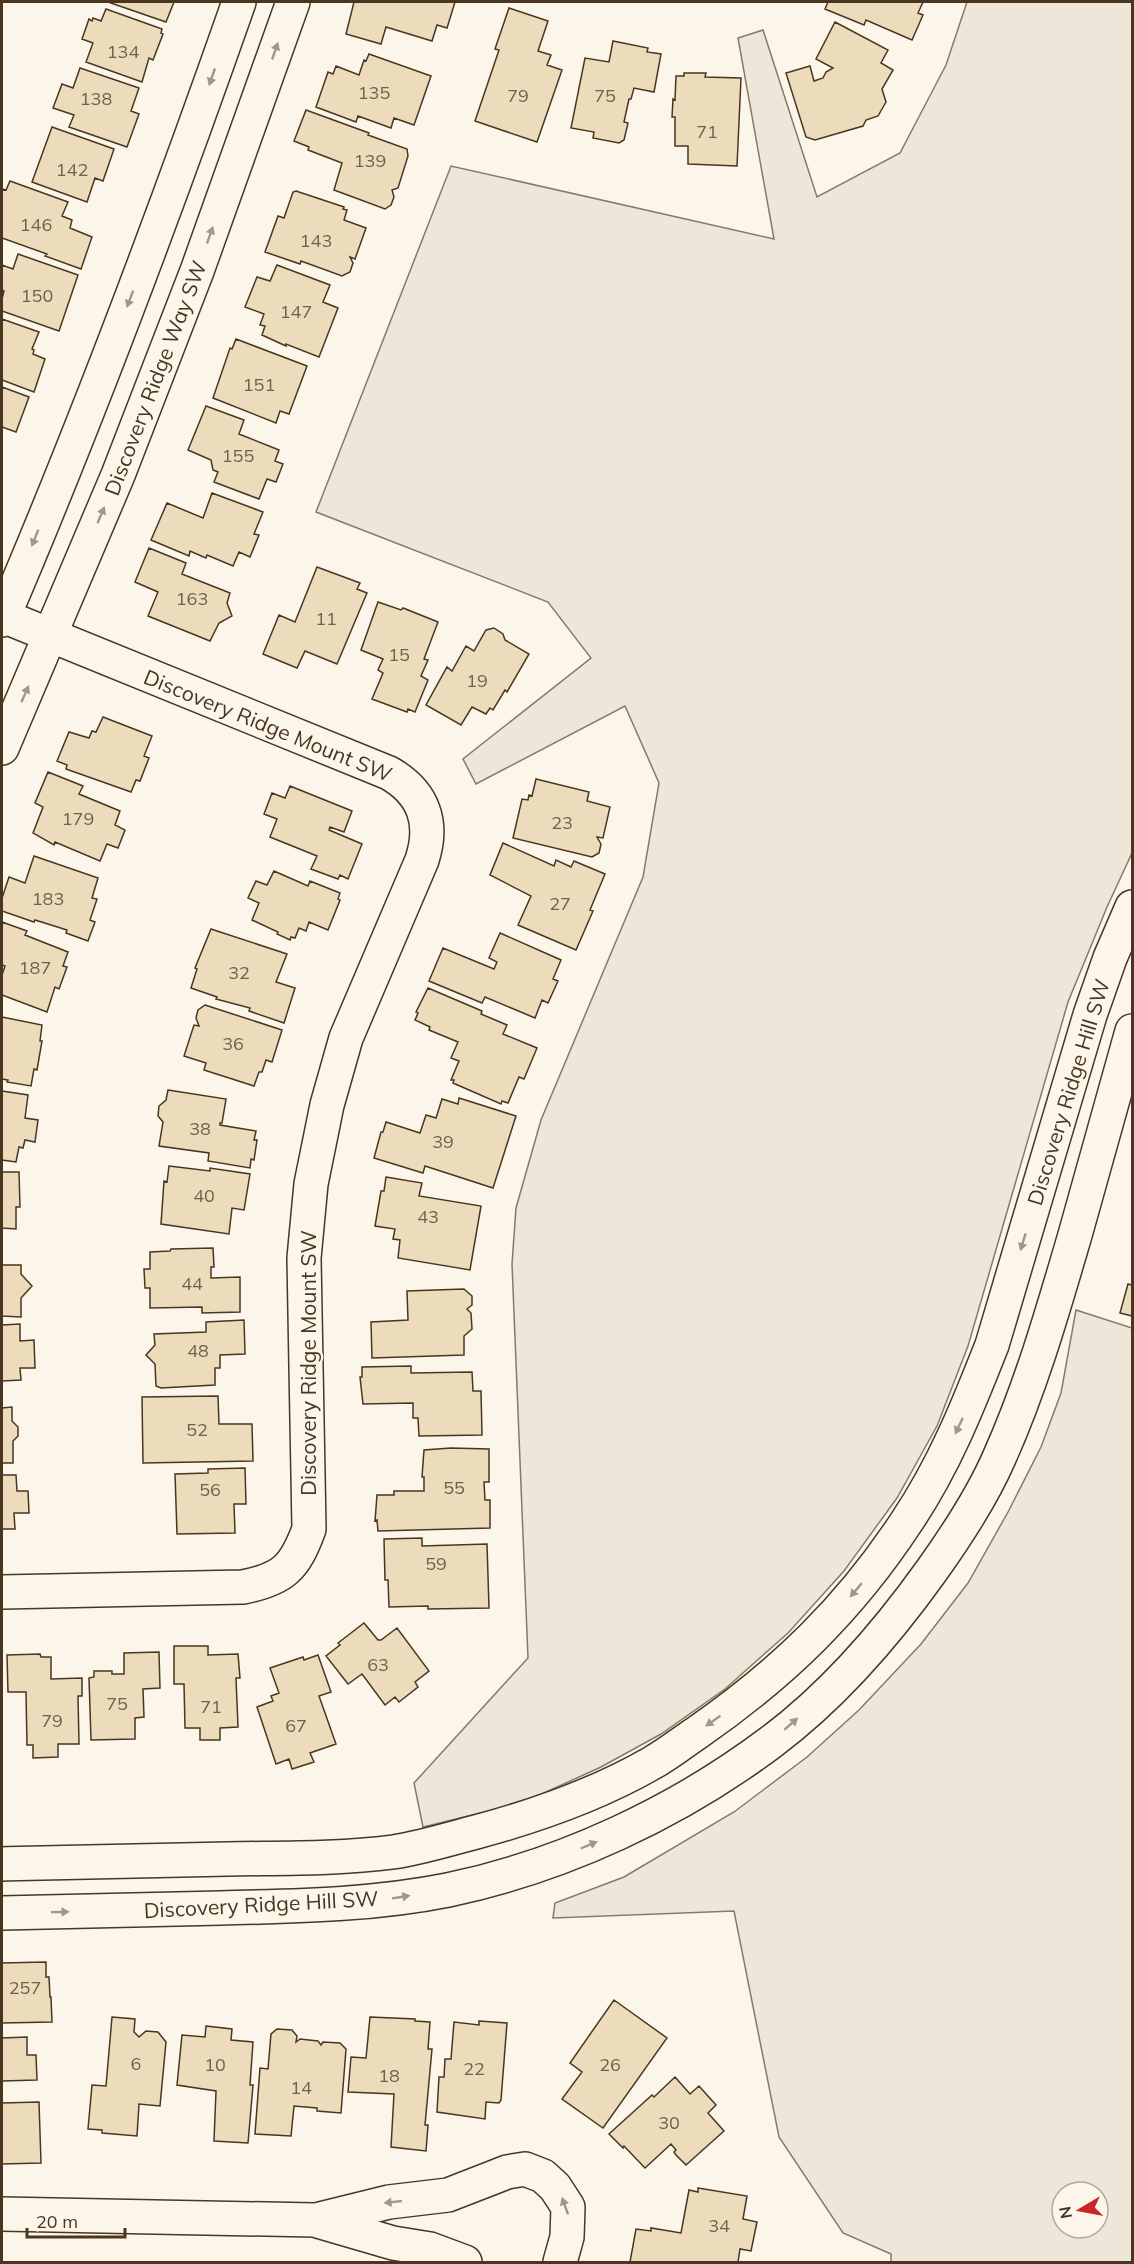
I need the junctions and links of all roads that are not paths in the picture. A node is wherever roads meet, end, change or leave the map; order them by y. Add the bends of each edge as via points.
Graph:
1 (239, 2) edge
2 (293, 2) edge
3 (148, 252) junction
4 (197, 272) junction
5 (2, 618) edge
6 (51, 637) junction
7 (2, 748) edge
8 (1132, 907) edge
9 (1121, 962) edge
10 (1132, 1031) edge
11 (1011, 1280) junction
12 (1058, 1293) junction
13 (2, 1592) edge
14 (2, 1864) edge
15 (2, 1913) edge
16 (2, 2214) edge
17 (314, 2220) junction
18 (465, 2262) edge
19 (560, 2262) edge

1 -> 3 street
4 -> 2 street, Discovery Ridge Way SW
3 - 4 street
3 -> 5 street
6 -> 4 street, Discovery Ridge Way SW
5 - 6 street, Discovery Ridge Mount SW
7 -> 6 street, Discovery Ridge Way SW
6 - 13 street, Discovery Ridge Mount SW via 389,773 415,795 426,822 428,842 346,1038 311,1184 304,1258 309,1529 301,1551 287,1569 266,1582 243,1587
8 - 9 street, Discovery Ridge Hill SW
9 -> 11 street, Discovery Ridge Hill SW via 1090,1015
10 - 12 street, Discovery Ridge Hill SW
11 - 12 street
11 -> 14 street, Discovery Ridge Hill SW via 972,1398 941,1465 875,1568 824,1628 782,1668 653,1763 514,1822 393,1852 306,1858
15 -> 12 street, Discovery Ridge Hill SW via 341,1905 448,1890 552,1860 680,1802 772,1741 847,1673 902,1612 958,1531 997,1463 1022,1404
16 - 17 street
17 - 18 street via 393,2243 430,2249
19 -> 17 street via 567,2237 568,2207 543,2176 525,2169 448,2195 388,2202

